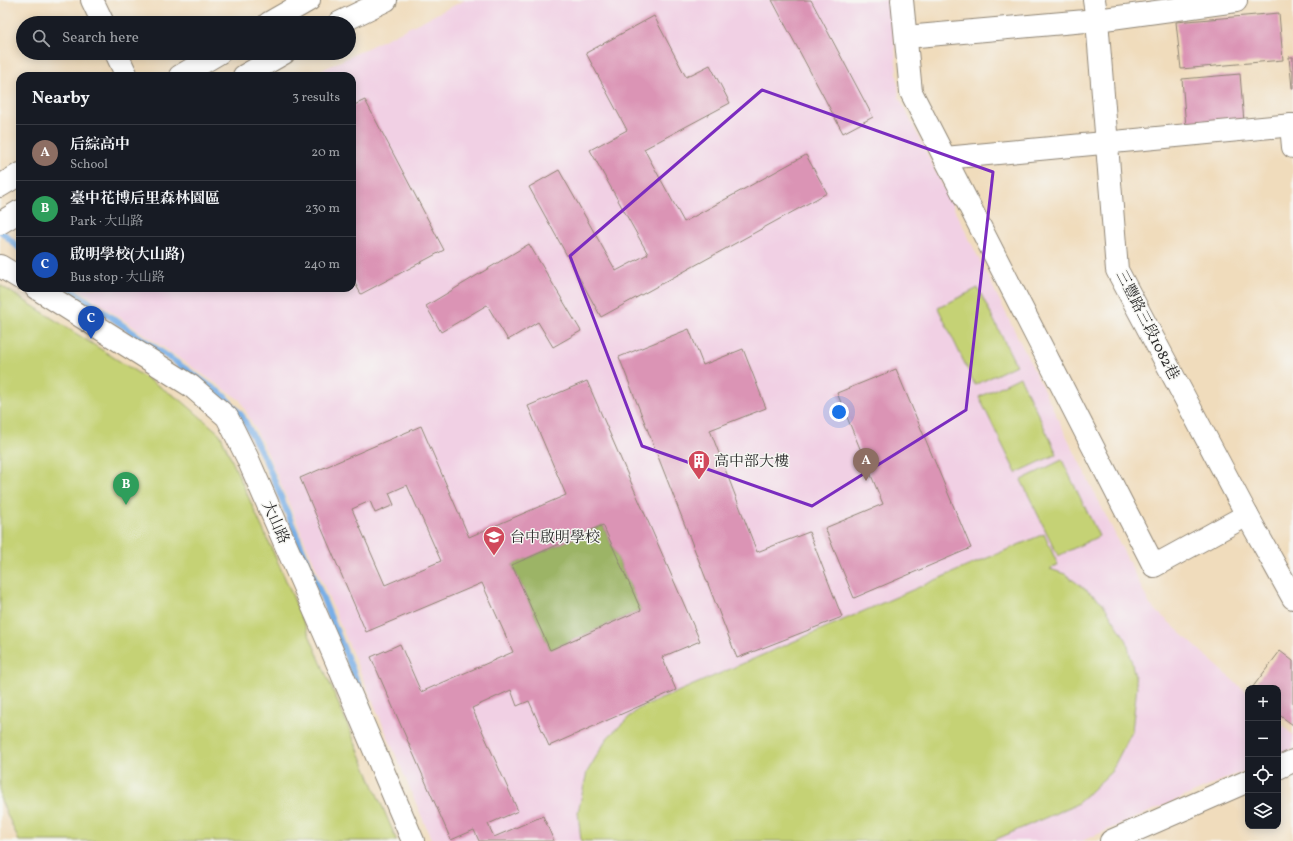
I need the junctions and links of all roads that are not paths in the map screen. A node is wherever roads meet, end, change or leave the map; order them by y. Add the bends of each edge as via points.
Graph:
1 (92, 0) edge
2 (309, 0) edge
3 (386, 0) edge
4 (902, 0) edge
5 (1236, 1) edge
6 (1096, 10) edge
7 (100, 16) edge
8 (281, 16) edge
9 (354, 16) edge
10 (906, 37) junction
11 (119, 60) edge
12 (207, 60) edge
13 (272, 60) edge
14 (124, 72) edge
15 (187, 72) edge
16 (251, 72) edge
17 (1292, 125) edge
18 (1107, 142) junction
19 (1293, 147) edge
20 (945, 158) junction
21 (16, 176) edge
22 (0, 186) edge
23 (16, 213) edge
24 (0, 223) edge
25 (0, 266) edge
26 (16, 276) edge
27 (42, 292) edge
28 (1247, 515) junction
29 (1293, 598) edge
30 (1293, 761) edge
31 (1281, 767) edge
32 (1245, 782) edge
33 (1125, 838) edge
34 (414, 841) edge

1 - 7 street
2 - 8 street
3 - 9 street
4 - 10 street
5 - 6 street
6 - 10 street
6 - 18 street, 三豐路三段1082巷
10 - 20 street via 911,92
11 - 14 street
12 - 15 street
13 - 16 street
17 - 18 street
17 - 19 street
18 - 20 street
18 - 28 street, 三豐路三段1082巷 via 1117,270
20 - 28 street via 1154,566
21 - 22 street
23 - 24 street
25 - 26 street
27 - 34 street, 大山路 via 191,386 226,417 247,457
28 - 29 street, 三豐路三段1082巷
30 - 31 street
32 - 33 street

